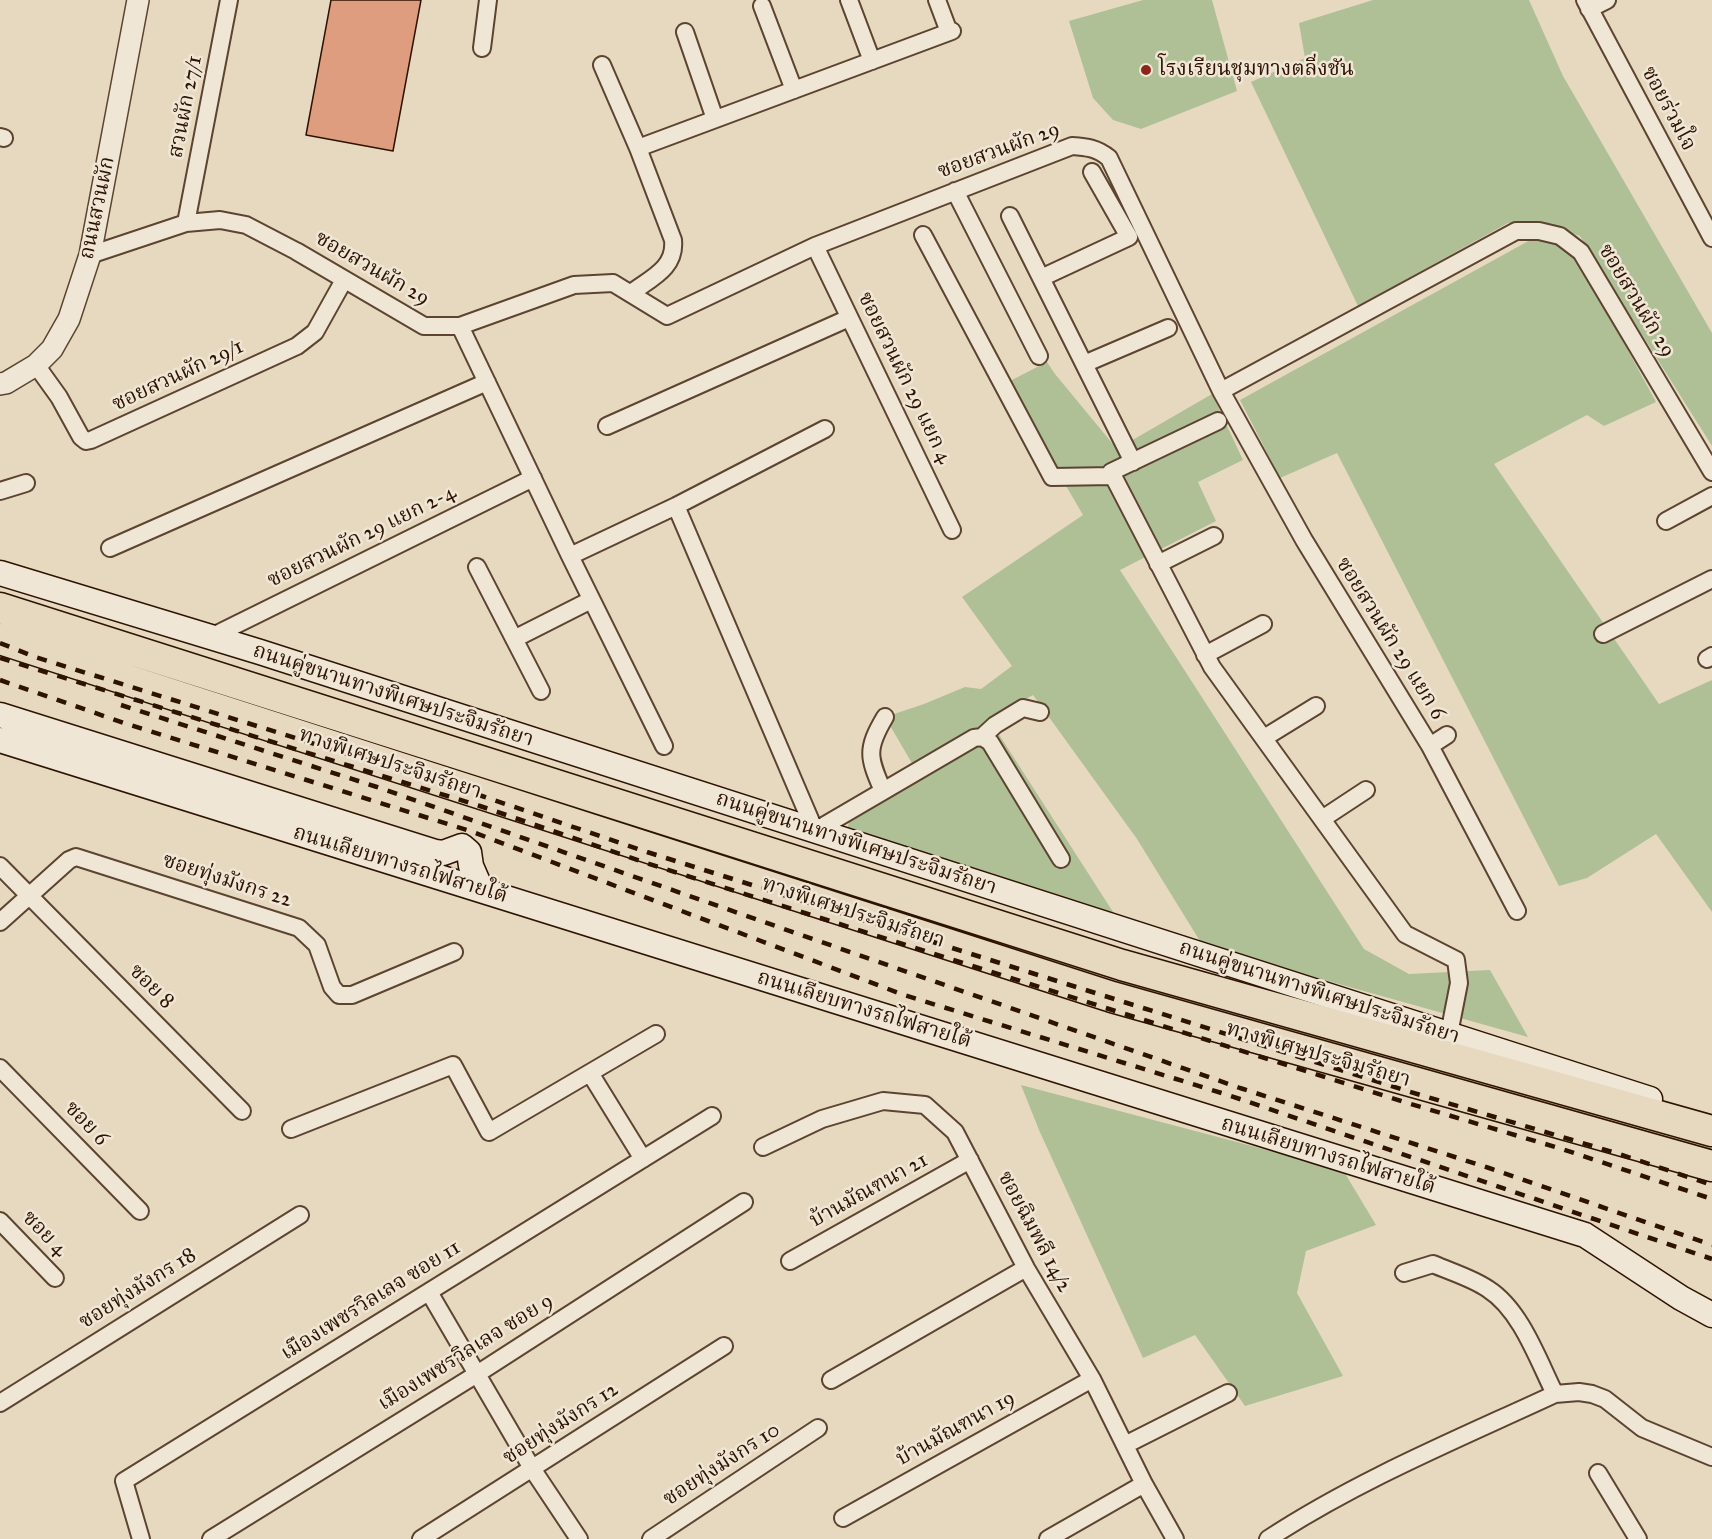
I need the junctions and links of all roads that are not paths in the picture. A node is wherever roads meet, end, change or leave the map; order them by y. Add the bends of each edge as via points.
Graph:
1 (138, 0) edge
2 (229, 0) edge
3 (488, 0) edge
4 (849, 0) edge
5 (937, 0) edge
6 (1607, 0) edge
7 (1587, 4) edge
8 (762, 6) dead end
9 (685, 32) dead end
10 (482, 48) dead end
11 (872, 61) junction
12 (602, 65) dead end
13 (794, 90) junction
14 (715, 119) junction
15 (638, 148) junction
16 (1092, 172) dead end
17 (955, 190) junction
18 (1010, 216) dead end
19 (186, 223) junction
20 (923, 235) dead end
21 (1712, 237) edge
22 (815, 246) junction
23 (90, 255) junction
24 (1041, 278) junction
25 (344, 280) junction
26 (631, 293) junction
27 (849, 318) junction
28 (460, 326) junction
29 (1168, 327) dead end
30 (1039, 356) dead end
31 (1084, 364) junction
32 (36, 365) junction
33 (487, 382) junction
34 (0, 384) edge
35 (1221, 391) junction
36 (1218, 421) dead end
37 (607, 426) dead end
38 (825, 429) dead end
39 (1133, 462) junction
40 (1712, 472) edge
41 (1113, 476) junction
42 (532, 478) junction
43 (26, 483) dead end
44 (0, 491) edge
45 (1712, 496) edge
46 (676, 506) junction
47 (1666, 520) dead end
48 (952, 530) dead end
49 (1214, 536) dead end
50 (110, 548) dead end
51 (570, 556) junction
52 (1158, 564) junction
53 (477, 567) dead end
54 (0, 573) edge
55 (1712, 579) edge
56 (0, 593) edge
57 (591, 600) junction
58 (0, 608) edge
59 (1263, 624) dead end
60 (1603, 634) dead end
61 (211, 637) junction
62 (0, 639) edge
63 (514, 639) junction
64 (1205, 655) junction
65 (541, 691) dead end
66 (1316, 706) dead end
67 (1040, 712) dead end
68 (0, 715) edge
69 (885, 717) dead end
70 (1447, 735) dead end
71 (982, 737) junction
72 (1264, 738) junction
73 (0, 740) edge
74 (534, 742) junction
75 (1430, 746) junction
76 (664, 747) dead end
77 (1366, 790) dead end
78 (884, 791) junction
79 (1322, 819) junction
80 (815, 831) junction
81 (1061, 859) dead end
82 (0, 866) edge
83 (481, 889) junction
84 (28, 895) junction
85 (1518, 911) dead end
86 (0, 922) edge
87 (454, 952) dead end
88 (656, 1034) dead end
89 (1449, 1034) junction
90 (0, 1068) edge
91 (590, 1072) junction
92 (242, 1111) dead end
93 (712, 1116) dead end
94 (1712, 1118) edge
95 (291, 1129) dead end
96 (1712, 1131) edge
97 (763, 1147) dead end
98 (643, 1159) junction
99 (970, 1160) junction
100 (1712, 1167) edge
101 (744, 1202) dead end
102 (140, 1211) dead end
103 (300, 1215) dead end
104 (0, 1221) edge
105 (790, 1261) dead end
106 (1026, 1268) junction
107 (1404, 1273) dead end
108 (55, 1278) dead end
109 (429, 1292) junction
110 (1712, 1315) edge
111 (724, 1346) dead end
112 (477, 1374) junction
113 (1092, 1379) junction
114 (831, 1380) dead end
115 (1228, 1393) dead end
116 (1556, 1394) junction
117 (0, 1403) edge
118 (818, 1428) dead end
119 (1125, 1445) junction
120 (1712, 1457) edge
121 (533, 1470) junction
122 (1598, 1473) dead end
123 (1144, 1484) junction
124 (843, 1518) dead end
125 (141, 1539) edge
126 (211, 1539) edge
127 (421, 1539) edge
128 (579, 1539) edge
129 (651, 1539) edge
130 (1048, 1539) edge
131 (1175, 1539) edge
132 (1268, 1539) edge
133 (1638, 1539) edge

1 - 23 street, ถนนสวนผัก
2 - 19 street, สวนผัก 27/1
3 - 10 street
4 - 11 street
5 - 11 street via 950,31
6 - 7 street
7 - 21 street, ซอยร่วมใจ
8 - 13 street
9 - 14 street
11 - 13 street
12 - 15 street
13 - 14 street
14 - 15 street
15 - 26 street via 674,252 668,266
16 - 24 street via 1128,237
17 - 22 street, ซอยสวนผัก 29
17 - 30 street
17 - 35 street, ซอยสวนผัก 29 via 1072,146 1100,151 1109,158
18 - 24 street
19 - 23 street, ซอยสวนผัก 29
19 - 25 street, ซอยสวนผัก 29 via 220,220 246,225
20 - 41 street via 1052,477
22 - 26 street, ซอยสวนผัก 29 via 667,316
22 - 27 street, ซอยสวนผัก 29 แยก 4
23 - 32 street, ถนนสวนผัก via 69,319 52,349
24 - 31 street
25 - 28 street, ซอยสวนผัก 29 via 424,326
25 - 32 street, ซอยสวนผัก 29/1 via 315,332 303,342 91,440 81,437 64,404
26 - 28 street, ซอยสวนผัก 29 via 613,283 574,285
27 - 37 street
27 - 48 street, ซอยสวนผัก 29 แยก 4
28 - 33 street
29 - 31 street
31 - 39 street
32 - 34 street, ถนนสวนผัก
33 - 42 street
33 - 50 street
35 - 40 street, ซอยสวนผัก 29 via 1516,231 1539,231 1560,236 1581,252
35 - 75 street, ซอยสวนผัก 29 แยก 6 via 1304,540
36 - 39 street
38 - 46 street
39 - 41 street via 1111,472
41 - 52 street
42 - 51 street
42 - 61 street, ซอยสวนผัก 29 แยก 2-4
43 - 44 street
45 - 47 street
46 - 51 street
46 - 80 street
49 - 52 street
51 - 57 street
52 - 64 street
53 - 63 street
54 - 61 main road, ถนนคู่ขนานทางพิเศษประจิมรัถยา
55 - 60 street
56 - 74 main road via 474,745 492,764 502,764 517,748
57 - 63 street
57 - 76 street
58 - 96 highway, ทางพิเศษประจิมรัถยา via 1122,965
59 - 64 street
61 - 74 main road, ถนนคู่ขนานทางพิเศษประจิมรัถยา
62 - 100 highway, ทางพิเศษประจิมรัถยา via 1112,997
63 - 65 street
64 - 72 street
66 - 72 street
67 - 71 street via 1023,708
68 - 83 main road via 435,852 462,846 469,852
69 - 78 street via 870,747
70 - 75 street
71 - 78 street
71 - 81 street via 990,742
72 - 79 street
73 - 83 main road, ถนนเลียบทางรถไฟสายใต้
74 - 80 main road, ถนนคู่ขนานทางพิเศษประจิมรัถยา
75 - 85 street, ซอยสวนผัก 29 แยก 6
77 - 79 street
78 - 80 street
79 - 89 street via 1406,934 1456,960 1459,983
80 - 89 main road, ถนนคู่ขนานทางพิเศษประจิมรัถยา
82 - 84 street, ซอย 8
83 - 110 main road, ถนนเลียบทางรถไฟสายใต้ via 1585,1235
84 - 86 street, ซอยทุ่งมังกร 22
84 - 87 street, ซอยทุ่งมังกร 22 via 69,860 85,859 298,928 317,945 332,987 339,995 352,995
84 - 92 street, ซอย 8
88 - 91 street
89 - 94 main road, ถนนคู่ขนานทางพิเศษประจิมรัถยา
90 - 102 street, ซอย 6
91 - 95 street via 489,1132 453,1065
91 - 98 street
93 - 98 street, เมืองเพชรวิลเลจ ซอย 11
97 - 99 street, ซอยฉิมพลี 14/2 via 822,1119 883,1101 925,1105 955,1132
98 - 109 street, เมืองเพชรวิลเลจ ซอย 11
99 - 105 street, บ้านมัณฑนา 21
99 - 106 street, ซอยฉิมพลี 14/2
101 - 112 street, เมืองเพชรวิลเลจ ซอย 9
103 - 117 street, ซอยทุ่งมังกร 18
104 - 108 street, ซอย 4
106 - 113 street, ซอยฉิมพลี 14/2
106 - 114 street
107 - 116 street via 1433,1264 1487,1288 1501,1299 1517,1318
109 - 112 street
109 - 125 street, เมืองเพชรวิลเลจ ซอย 11 via 124,1481
111 - 121 street, ซอยทุ่งมังกร 12
112 - 121 street
112 - 126 street, เมืองเพชรวิลเลจ ซอย 9
113 - 119 street, ซอยฉิมพลี 14/2
113 - 124 street, บ้านมัณฑนา 19
115 - 119 street
116 - 120 street via 1579,1392 1605,1399 1642,1428
116 - 132 street via 1372,1479
118 - 129 street, ซอยทุ่งมังกร 10
119 - 123 street, ซอยฉิมพลี 14/2
121 - 127 street, ซอยทุ่งมังกร 12
121 - 128 street
122 - 133 street
123 - 130 street
123 - 131 street, ซอยฉิมพลี 14/2

